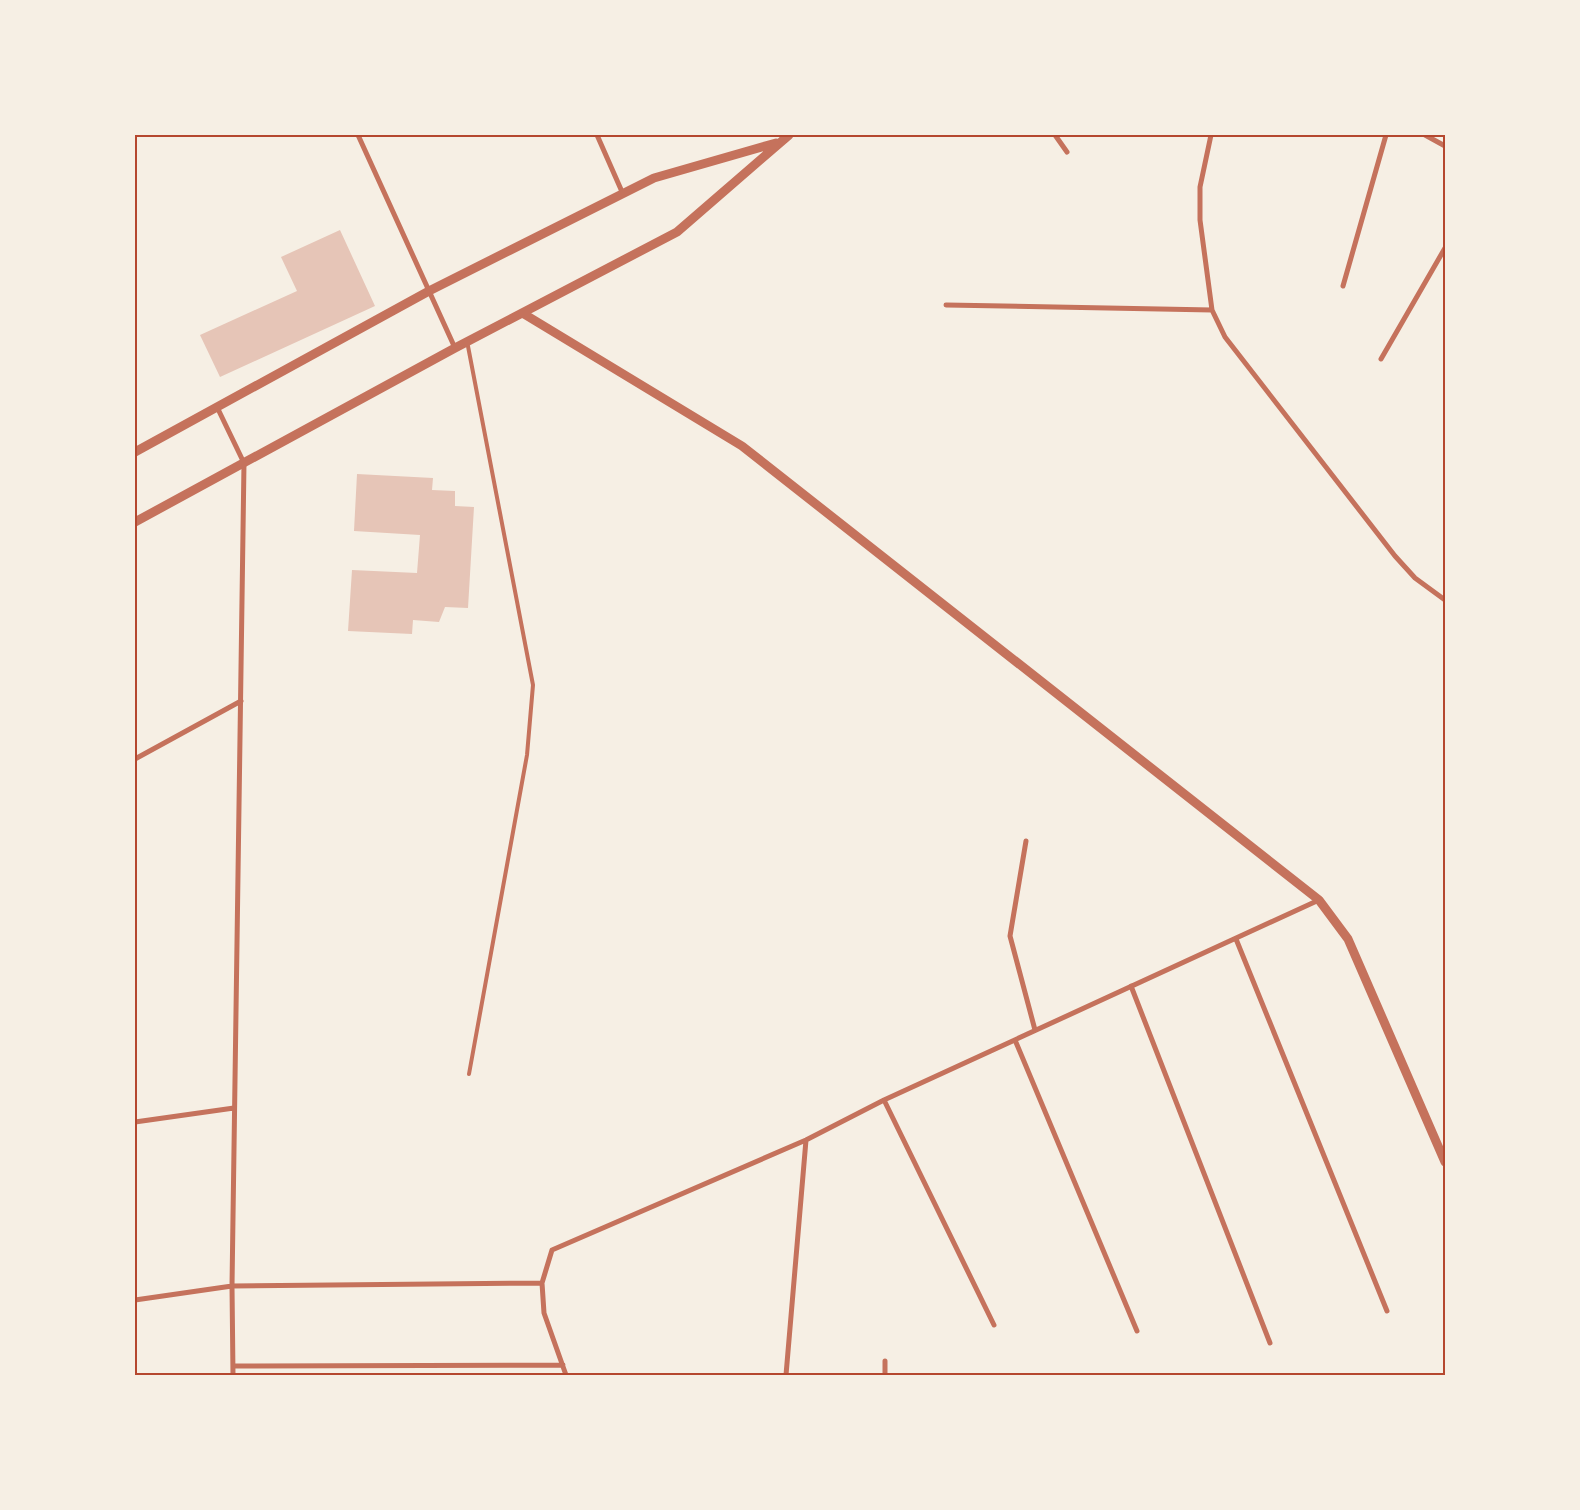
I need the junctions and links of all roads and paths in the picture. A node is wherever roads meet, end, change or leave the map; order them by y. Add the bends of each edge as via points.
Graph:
1 (597, 135) edge
2 (789, 135) edge
3 (1055, 135) edge
4 (1211, 135) edge
5 (1386, 135) edge
6 (1425, 135) edge
7 (360, 136) edge
8 (778, 142) junction
9 (1445, 146) edge
10 (1067, 152) dead end
11 (623, 194) junction
12 (1445, 248) edge
13 (1343, 286) dead end
14 (429, 291) junction
15 (946, 304) dead end
16 (1212, 310) junction
17 (524, 314) junction
18 (467, 342) junction
19 (455, 348) junction
20 (1381, 359) dead end
21 (217, 407) junction
22 (135, 452) edge
23 (244, 463) junction
24 (135, 522) edge
25 (1445, 600) edge
26 (241, 701) junction
27 (135, 758) edge
28 (1026, 841) dead end
29 (1319, 900) junction
30 (1236, 939) junction
31 (1131, 986) junction
32 (1036, 1030) junction
33 (1015, 1040) junction
34 (470, 1074) dead end
35 (884, 1100) junction
36 (234, 1108) junction
37 (135, 1122) edge
38 (806, 1140) junction
39 (1445, 1162) edge
40 (542, 1282) junction
41 (232, 1286) junction
42 (135, 1300) edge
43 (1387, 1311) dead end
44 (994, 1325) dead end
45 (1137, 1332) dead end
46 (1270, 1343) dead end
47 (885, 1361) dead end
48 (563, 1365) junction
49 (232, 1366) junction
50 (233, 1375) edge
51 (566, 1375) edge
52 (786, 1375) edge
53 (885, 1375) edge

1 - 11 street
2 - 8 street
3 - 10 street
4 - 16 street via 1200,187 1200,220
5 - 13 street
6 - 9 street
7 - 14 street
8 - 11 street via 654,178
8 - 17 street via 677,232
11 - 14 street
12 - 20 street
14 - 19 street
14 - 21 street
15 - 16 street
16 - 25 street via 1224,337 1395,556 1415,578
17 - 18 street
17 - 29 street via 742,446
18 - 19 street
18 - 34 lane via 533,685 526,755
19 - 23 street
21 - 22 street
21 - 23 street
23 - 24 street
23 - 26 street
26 - 27 street
26 - 36 street
28 - 32 street via 1010,936
29 - 30 street
29 - 39 street via 1348,939
30 - 31 street
30 - 43 street
31 - 32 street
31 - 46 street
32 - 33 street
33 - 35 street
33 - 45 street
35 - 38 street
35 - 44 street
36 - 37 street
36 - 41 street
38 - 40 street via 552,1250
38 - 52 street
40 - 41 street
40 - 48 street via 544,1313
41 - 42 street
41 - 49 street
47 - 53 street
48 - 49 street
48 - 51 street
49 - 50 street

